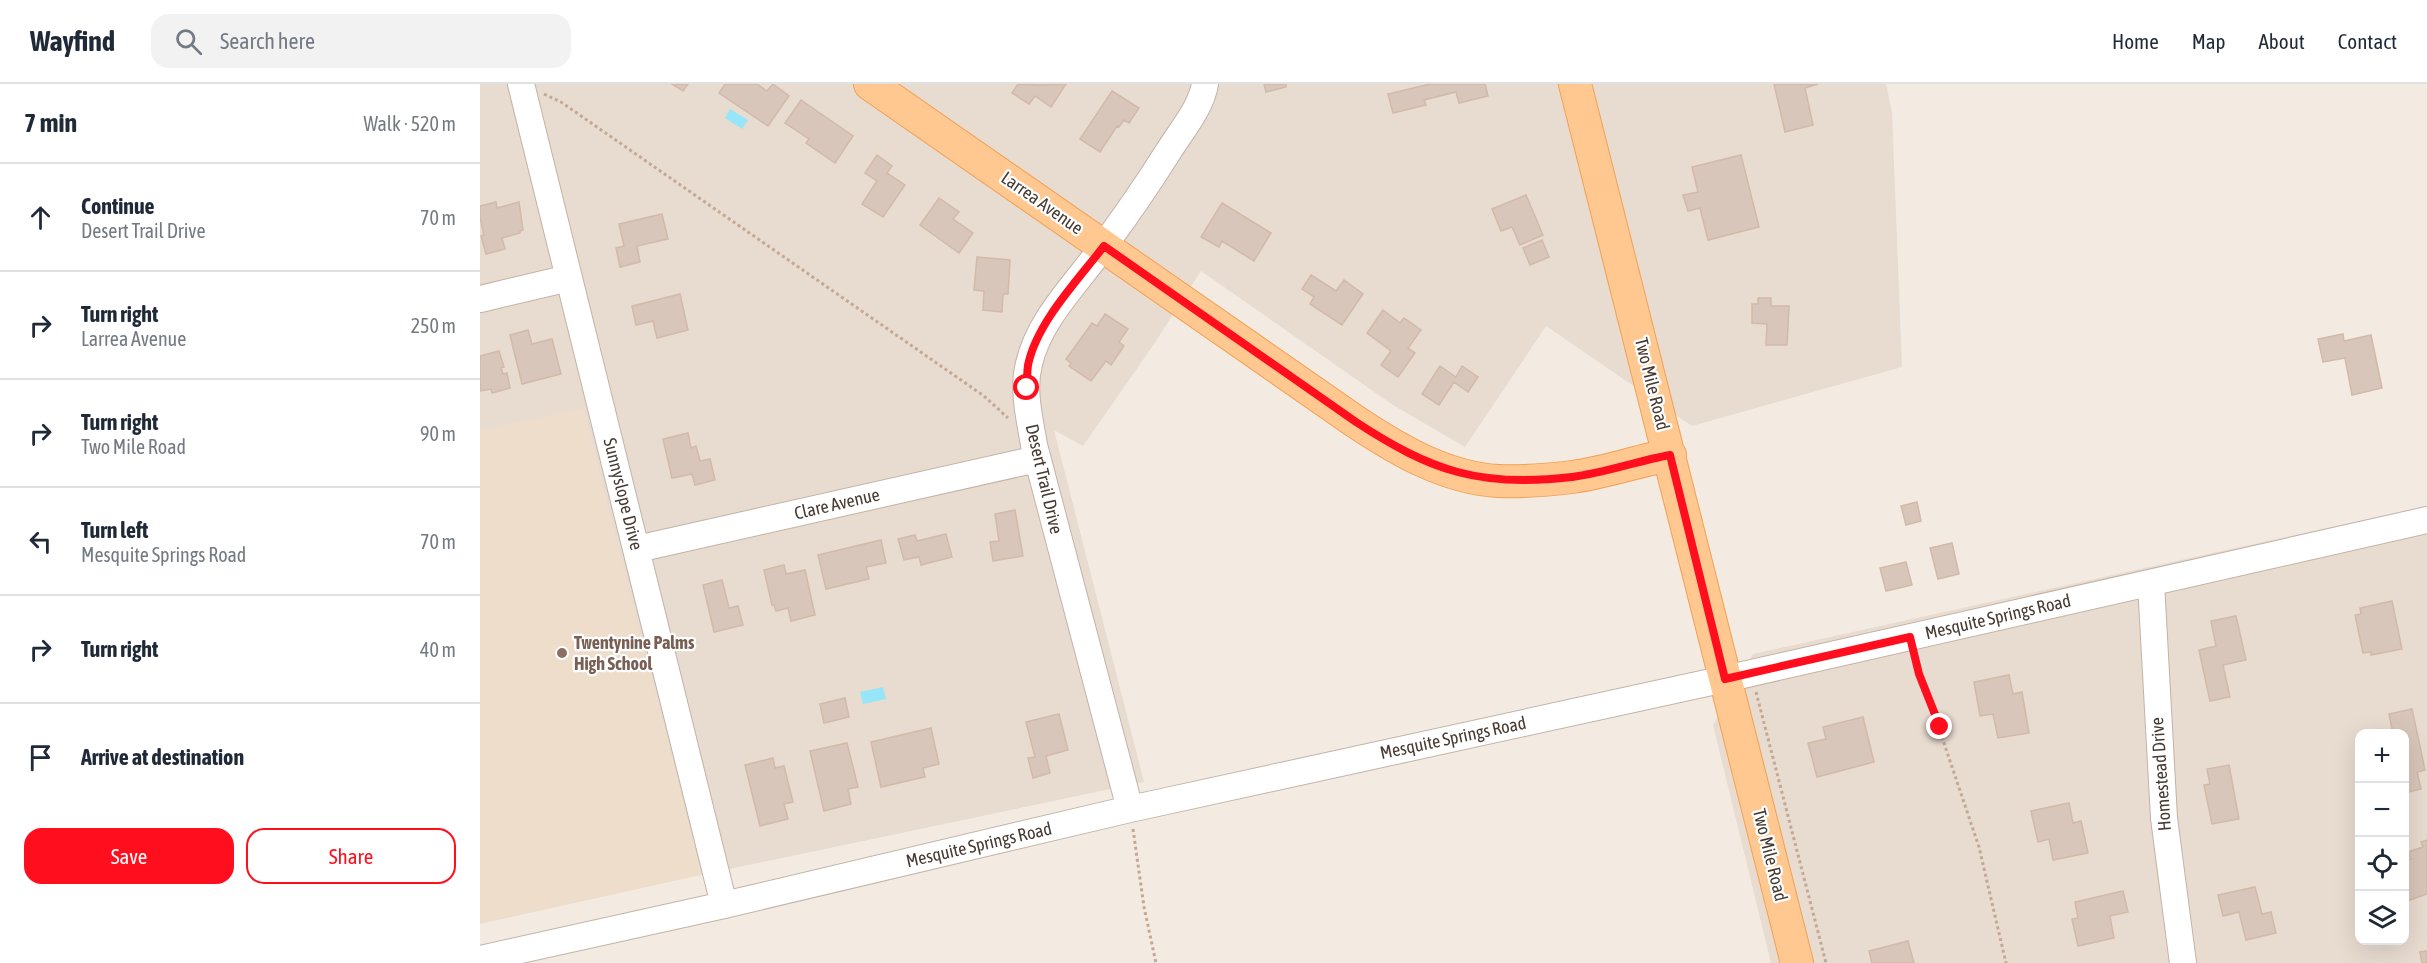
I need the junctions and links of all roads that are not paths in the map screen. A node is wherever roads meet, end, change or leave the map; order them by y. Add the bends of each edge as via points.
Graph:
1 (870, 84) edge
2 (1205, 84) edge
3 (1575, 84) edge
4 (532, 88) edge
5 (1104, 246) junction
6 (569, 278) junction
7 (480, 299) edge
8 (1035, 452) junction
9 (1670, 455) junction
10 (2427, 520) edge
11 (637, 549) junction
12 (2151, 583) junction
13 (1738, 676) junction
14 (1130, 809) junction
15 (724, 905) junction
16 (480, 959) edge
17 (1797, 963) edge
18 (2183, 963) edge

1 - 5 main road, Larrea Avenue
2 - 5 street, Desert Trail Drive via 1194,111
3 - 9 main road, Two Mile Road
4 - 6 street, Sunnyslope Drive
5 - 8 street, Desert Trail Drive via 1047,321 1028,365
5 - 9 main road, Larrea Avenue via 1390,445 1428,463 1497,481 1535,480 1573,477
6 - 7 street
6 - 11 street, Sunnyslope Drive
8 - 11 street, Clare Avenue
8 - 14 street, Desert Trail Drive
9 - 13 main road, Two Mile Road
10 - 12 street, Mesquite Springs Road
11 - 15 street, Sunnyslope Drive
12 - 13 street, Mesquite Springs Road
12 - 18 street, Homestead Drive via 2164,818
13 - 14 street, Mesquite Springs Road
13 - 17 main road, Two Mile Road
14 - 15 street, Mesquite Springs Road
15 - 16 street, Mesquite Springs Road

